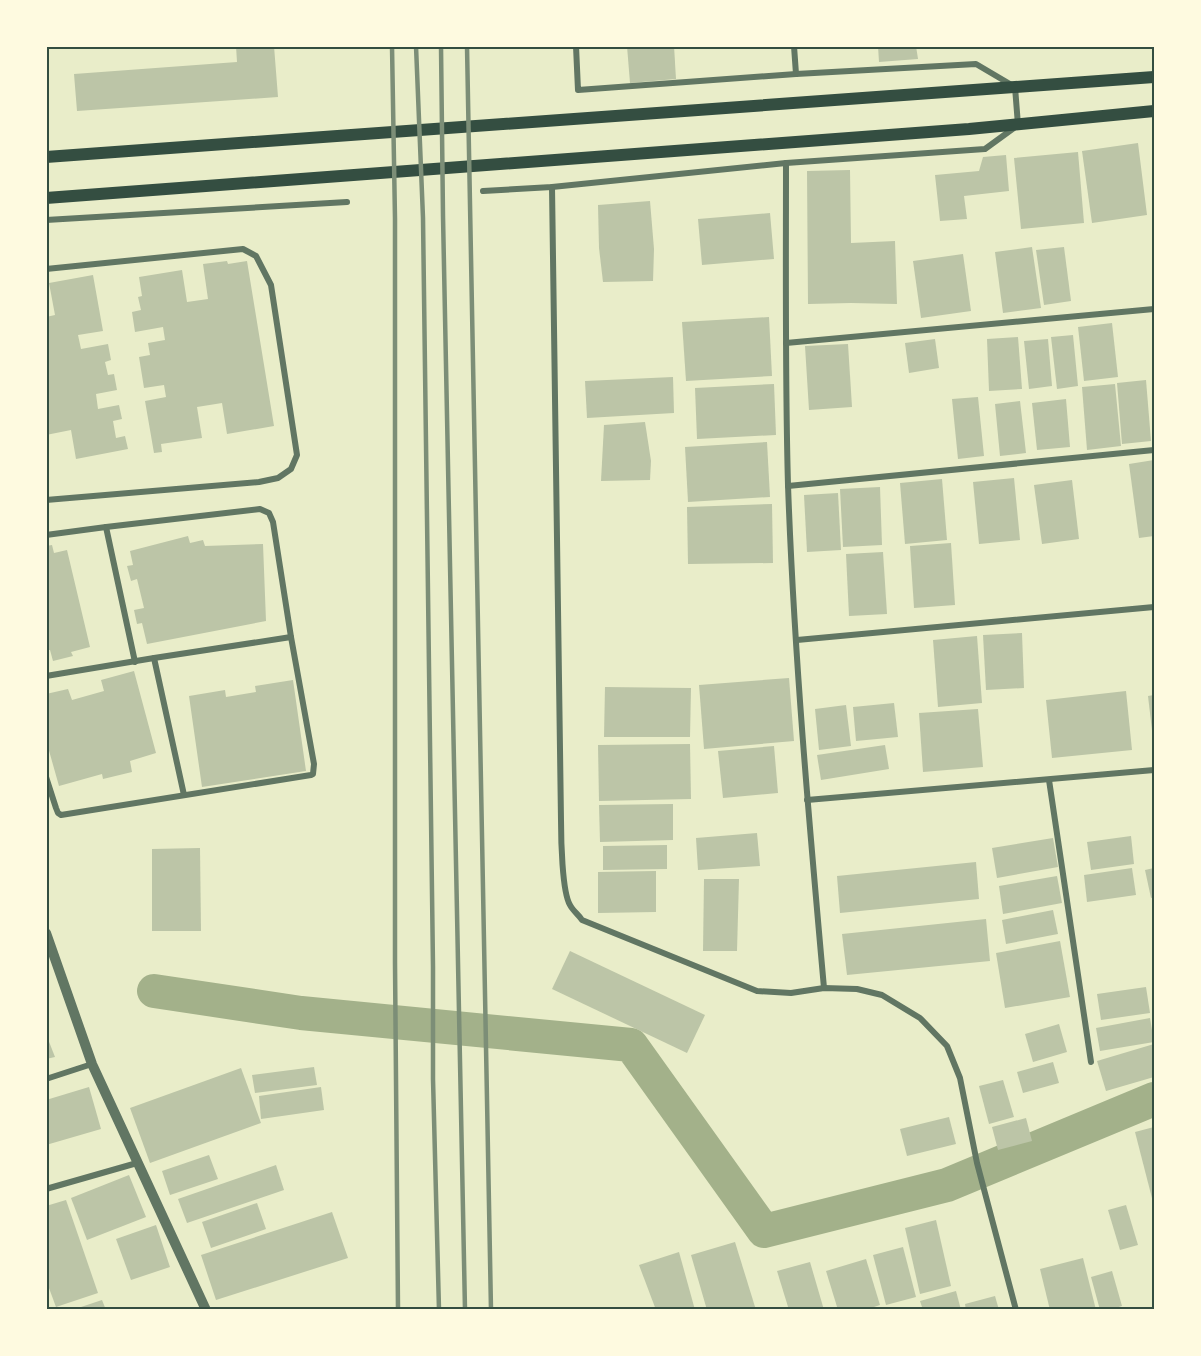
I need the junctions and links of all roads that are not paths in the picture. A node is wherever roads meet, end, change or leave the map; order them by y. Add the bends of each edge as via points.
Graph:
1 (576, 46) edge
2 (794, 46) edge
3 (796, 74) junction
4 (1155, 77) edge
5 (1015, 87) junction
6 (1155, 111) edge
7 (1018, 125) junction
8 (46, 157) edge
9 (786, 163) junction
10 (552, 187) junction
11 (483, 191) dead end
12 (46, 198) edge
13 (347, 202) dead end
14 (46, 220) edge
15 (46, 269) edge
16 (1155, 309) edge
17 (786, 343) junction
18 (1155, 450) edge
19 (788, 486) junction
20 (46, 500) edge
21 (106, 526) junction
22 (46, 535) edge
23 (1155, 607) edge
24 (291, 637) junction
25 (796, 640) junction
26 (154, 658) junction
27 (135, 662) junction
28 (46, 676) edge
29 (1155, 770) edge
30 (46, 777) edge
31 (1049, 780) junction
32 (184, 795) junction
33 (807, 800) junction
34 (46, 933) edge
35 (824, 988) junction
36 (1091, 1062) dead end
37 (92, 1064) junction
38 (46, 1079) edge
39 (137, 1163) junction
40 (46, 1190) edge
41 (206, 1310) edge
42 (1016, 1310) edge

1 - 3 street via 578,90
2 - 3 street
3 - 5 street via 976,64
4 - 5 main road
5 - 7 street
5 - 8 main road
6 - 7 main road
7 - 9 street via 986,149
7 - 12 main road
9 - 10 street
9 - 17 street
10 - 11 street
10 - 35 street via 561,820 569,904 582,920 757,991 791,993
13 - 14 street
15 - 20 street via 243,249 256,256 271,285 297,456 291,469 278,478 259,482
16 - 17 street
17 - 19 street
18 - 19 street
19 - 25 street
21 - 22 street
21 - 24 street via 260,509 269,513
21 - 27 street
23 - 25 street
24 - 26 street
24 - 32 street via 313,774
25 - 33 street
26 - 27 street
26 - 32 street
27 - 28 street
29 - 31 street
30 - 32 street via 62,815
31 - 33 street
31 - 36 street
33 - 35 street
34 - 37 street
35 - 42 street via 857,989 882,996 920,1018 947,1046 960,1077 977,1163
37 - 38 street
37 - 39 street
39 - 40 street
39 - 41 street

